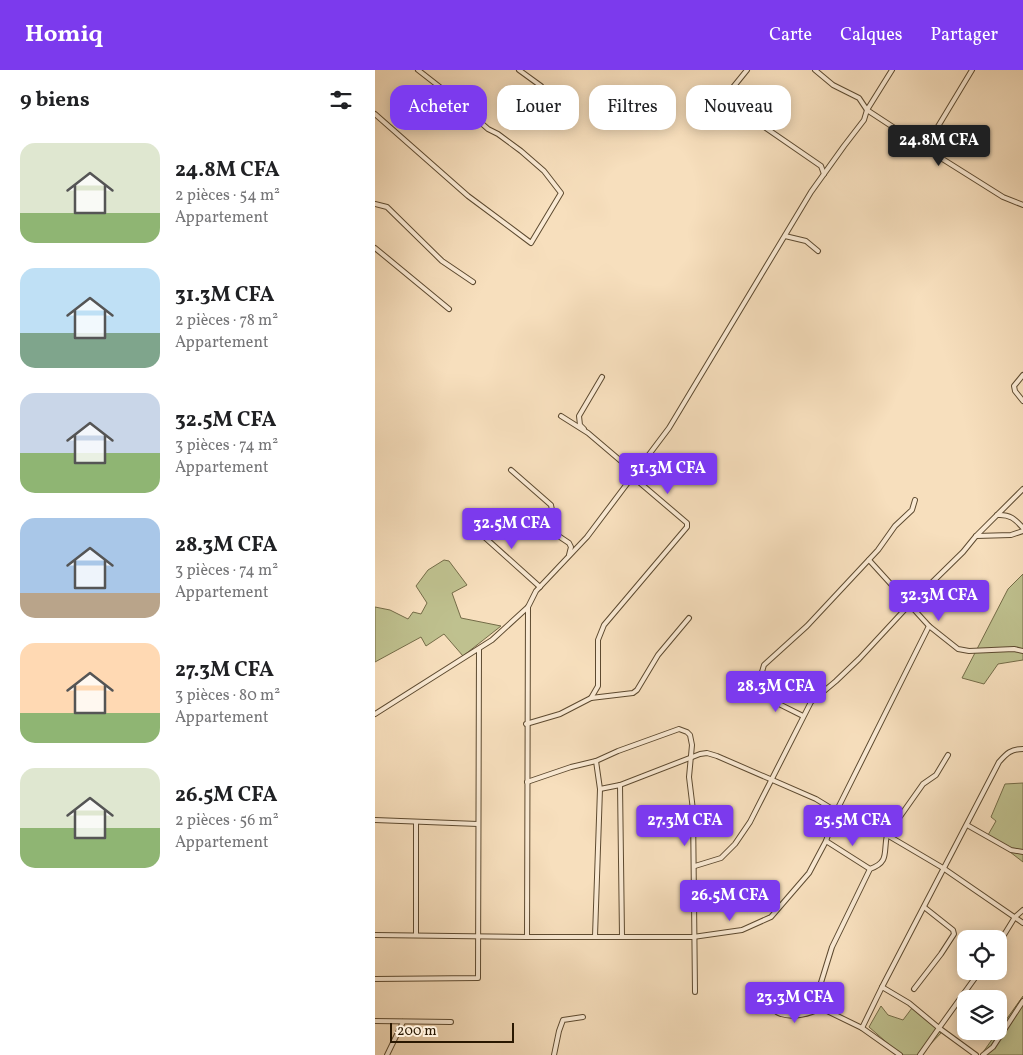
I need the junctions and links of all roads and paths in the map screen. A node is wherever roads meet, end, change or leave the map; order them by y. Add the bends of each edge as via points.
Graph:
1 (418, 70) edge
2 (519, 70) edge
3 (747, 70) edge
4 (815, 70) edge
5 (892, 70) edge
6 (972, 70) edge
7 (540, 85) edge
8 (867, 110) junction
9 (375, 114) edge
10 (925, 148) junction
11 (824, 174) junction
12 (375, 204) edge
13 (1023, 205) edge
14 (785, 236) junction
15 (375, 248) edge
16 (819, 250) dead end
17 (473, 282) dead end
18 (449, 309) dead end
19 (1023, 375) edge
20 (602, 377) dead end
21 (1023, 401) edge
22 (561, 416) dead end
23 (588, 433) junction
24 (511, 470) dead end
25 (634, 475) junction
26 (1023, 489) edge
27 (915, 500) dead end
28 (997, 515) junction
29 (472, 526) dead end
30 (1023, 529) edge
31 (975, 536) junction
32 (569, 555) junction
33 (869, 560) junction
34 (540, 587) junction
35 (910, 604) junction
36 (527, 607) junction
37 (689, 618) dead end
38 (929, 626) junction
39 (479, 649) junction
40 (1023, 651) edge
41 (591, 698) junction
42 (375, 714) edge
43 (803, 716) junction
44 (526, 724) junction
45 (1023, 749) edge
46 (947, 756) dead end
47 (691, 759) junction
48 (596, 761) junction
49 (771, 779) junction
50 (527, 782) junction
51 (620, 785) junction
52 (599, 789) junction
53 (837, 812) junction
54 (375, 820) edge
55 (417, 823) junction
56 (478, 824) junction
57 (967, 825) junction
58 (887, 836) junction
59 (826, 841) junction
60 (1023, 852) edge
61 (695, 866) junction
62 (943, 868) junction
63 (870, 869) junction
64 (924, 907) junction
65 (1023, 910) edge
66 (1015, 917) junction
67 (1023, 923) edge
68 (1007, 930) edge
69 (375, 935) edge
70 (416, 935) junction
71 (478, 936) junction
72 (595, 936) junction
73 (622, 936) junction
74 (527, 937) junction
75 (693, 937) junction
76 (375, 979) edge
77 (974, 980) edge
78 (882, 987) junction
79 (914, 990) dead end
80 (695, 992) dead end
81 (1023, 1001) edge
82 (770, 1007) dead end
83 (821, 1008) junction
84 (1018, 1008) junction
85 (1023, 1011) edge
86 (583, 1018) dead end
87 (375, 1022) edge
88 (403, 1022) junction
89 (451, 1022) dead end
90 (862, 1028) junction
91 (939, 1028) junction
92 (387, 1055) edge
93 (554, 1055) edge
94 (900, 1055) edge
95 (920, 1055) edge
96 (976, 1055) edge
97 (983, 1055) edge

1 - 9 street via 544,171 561,193 531,243 468,196
2 - 7 street
3 - 11 street via 730,91 728,102 821,166
4 - 8 street via 833,85 859,98
5 - 8 street
6 - 10 street
8 - 10 street
8 - 11 street via 864,120
10 - 13 street via 1003,198
11 - 14 street
12 - 17 street via 387,208 442,261
14 - 16 street via 806,241
14 - 25 street via 669,428
15 - 18 street
19 - 21 street via 1014,386
20 - 23 street via 579,416 580,425
22 - 23 street
23 - 25 street
24 - 32 street via 551,505 557,535 571,547
25 - 32 street via 587,537
25 - 41 street via 688,525 604,625 598,640 598,686
26 - 28 street
27 - 33 street via 912,510
28 - 30 street via 1006,514
28 - 31 street
29 - 34 street
30 - 31 street via 1011,535
31 - 35 street
32 - 34 street
33 - 35 street
33 - 43 street via 807,626 764,664 757,693
34 - 36 street
35 - 38 street
35 - 43 street via 859,659 811,702
36 - 39 street
36 - 44 street
37 - 41 street via 658,655 637,690
38 - 40 street via 958,649
38 - 53 street
39 - 42 street
39 - 56 street
41 - 44 street via 560,714
43 - 49 street
44 - 50 street
45 - 57 street via 1013,749 999,762
46 - 58 street via 936,775 923,784
47 - 48 street via 690,736 679,729
47 - 49 street via 700,754 717,756
47 - 51 street
47 - 61 street via 689,777
48 - 50 street
48 - 52 street
49 - 53 street via 816,798
49 - 61 street via 750,822 729,852 721,858
50 - 74 street
51 - 52 street
51 - 73 street
52 - 72 street
53 - 58 street
53 - 59 street
54 - 55 street
55 - 56 street
55 - 70 street
56 - 71 street
57 - 60 street via 1011,850
57 - 62 street
58 - 62 street
58 - 63 street via 884,860
59 - 63 street
59 - 75 street via 809,873 771,917 742,930
61 - 75 street
62 - 64 street
62 - 66 street
63 - 83 street via 831,947 819,989 818,1004
64 - 78 street
64 - 79 street via 954,934
65 - 66 street
66 - 67 street
66 - 68 street
69 - 70 street
70 - 71 street
71 - 74 street
71 - 76 street via 478,978
72 - 73 street
72 - 74 street
73 - 75 street
75 - 80 street
77 - 91 street
78 - 90 street
78 - 91 street via 909,1003
81 - 84 street
82 - 83 street via 780,1014 797,1015 813,1013
83 - 90 street
84 - 85 street
84 - 97 street via 993,1047
86 - 93 street via 563,1020
87 - 88 street
88 - 89 street
88 - 92 street
90 - 94 street
91 - 95 street
91 - 96 street

